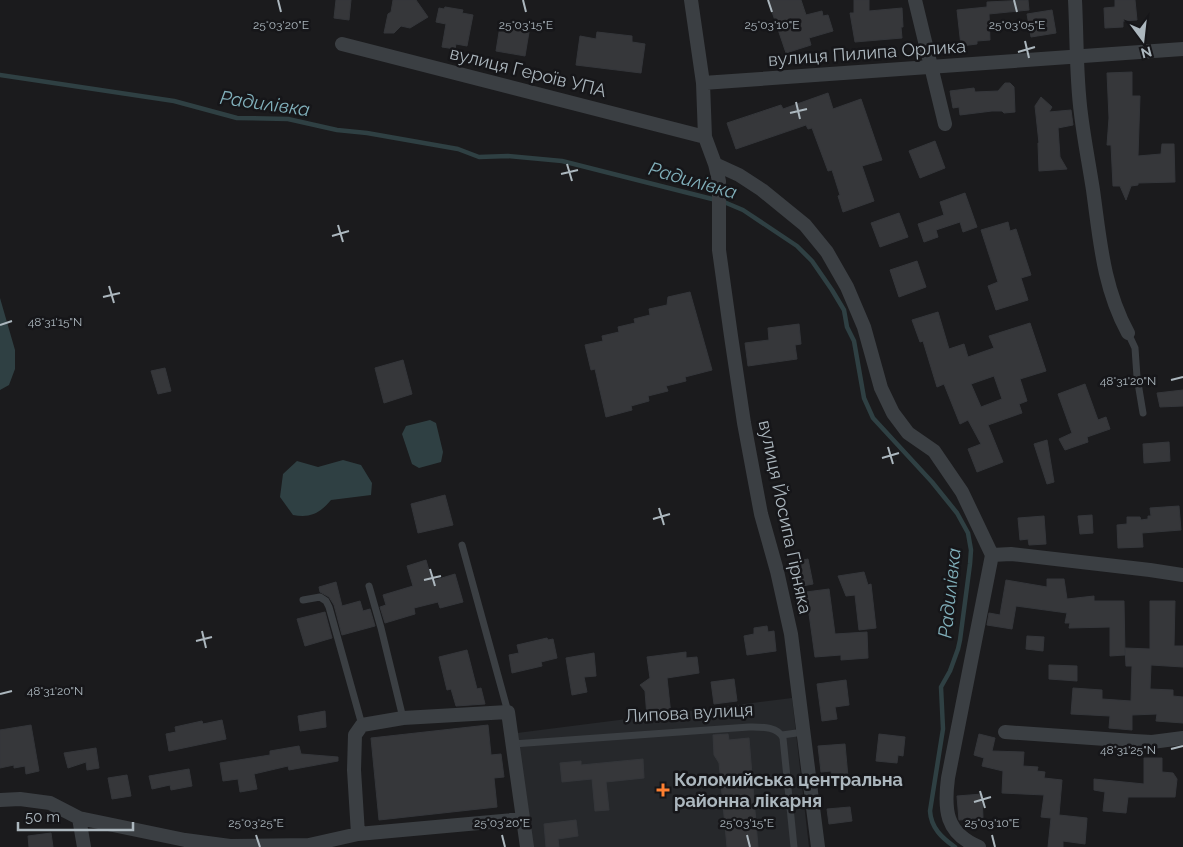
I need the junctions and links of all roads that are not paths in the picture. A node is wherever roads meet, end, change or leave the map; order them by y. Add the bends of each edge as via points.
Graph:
1 (691, 0) edge
2 (915, 0) edge
3 (1075, 0) edge
4 (342, 44) dead end
5 (1183, 49) edge
6 (1078, 57) junction
7 (930, 67) junction
8 (703, 83) junction
9 (945, 124) dead end
10 (705, 137) junction
11 (715, 164) junction
12 (1128, 333) joint
13 (1143, 413) dead end
14 (462, 546) dead end
15 (992, 555) junction
16 (1183, 575) edge
17 (369, 586) dead end
18 (303, 600) dead end
19 (508, 712) junction
20 (402, 718) junction
21 (362, 725) junction
22 (804, 732) junction
23 (1005, 732) dead end
24 (782, 735) junction
25 (1183, 738) edge
26 (513, 744) junction
27 (0, 800) edge
28 (79, 818) junction
29 (523, 819) junction
30 (358, 834) junction
31 (84, 847) edge
32 (527, 847) edge
33 (794, 847) edge
34 (818, 847) edge
35 (979, 847) edge

1 - 8 street, вулиця Йосипа Гірняка
2 - 7 street
3 - 6 street
4 - 10 street, вулиця Героїв УПА
5 - 6 street, вулиця Пилипа Орлика
6 - 7 street, вулиця Пилипа Орлика
6 - 12 street via 1081,116 1104,268 1116,312
7 - 8 street, вулиця Пилипа Орлика
7 - 9 street
8 - 10 street, вулиця Йосипа Гірняка
10 - 11 street, вулиця Йосипа Гірняка
11 - 15 street via 762,190 804,225 827,252 864,327 881,388 893,413 908,433 934,451 962,492
11 - 22 street, вулиця Йосипа Гірняка via 720,181 719,250 744,423 761,514 789,621
12 - 13 lane via 1135,348
14 - 19 lane
15 - 16 street via 1011,554
15 - 35 street via 946,798 950,824 958,834
17 - 20 lane
18 - 21 lane via 320,598 330,607
19 - 20 street
19 - 26 street
20 - 21 street
21 - 30 street via 355,735
22 - 24 lane
22 - 34 street, вулиця Йосипа Гірняка
23 - 25 street via 1152,742
24 - 26 lane, Липова вулиця via 776,730 758,727
24 - 33 lane
26 - 29 street
27 - 28 street via 50,803
28 - 30 street via 230,846 308,845
28 - 31 street
29 - 30 street
29 - 32 street

